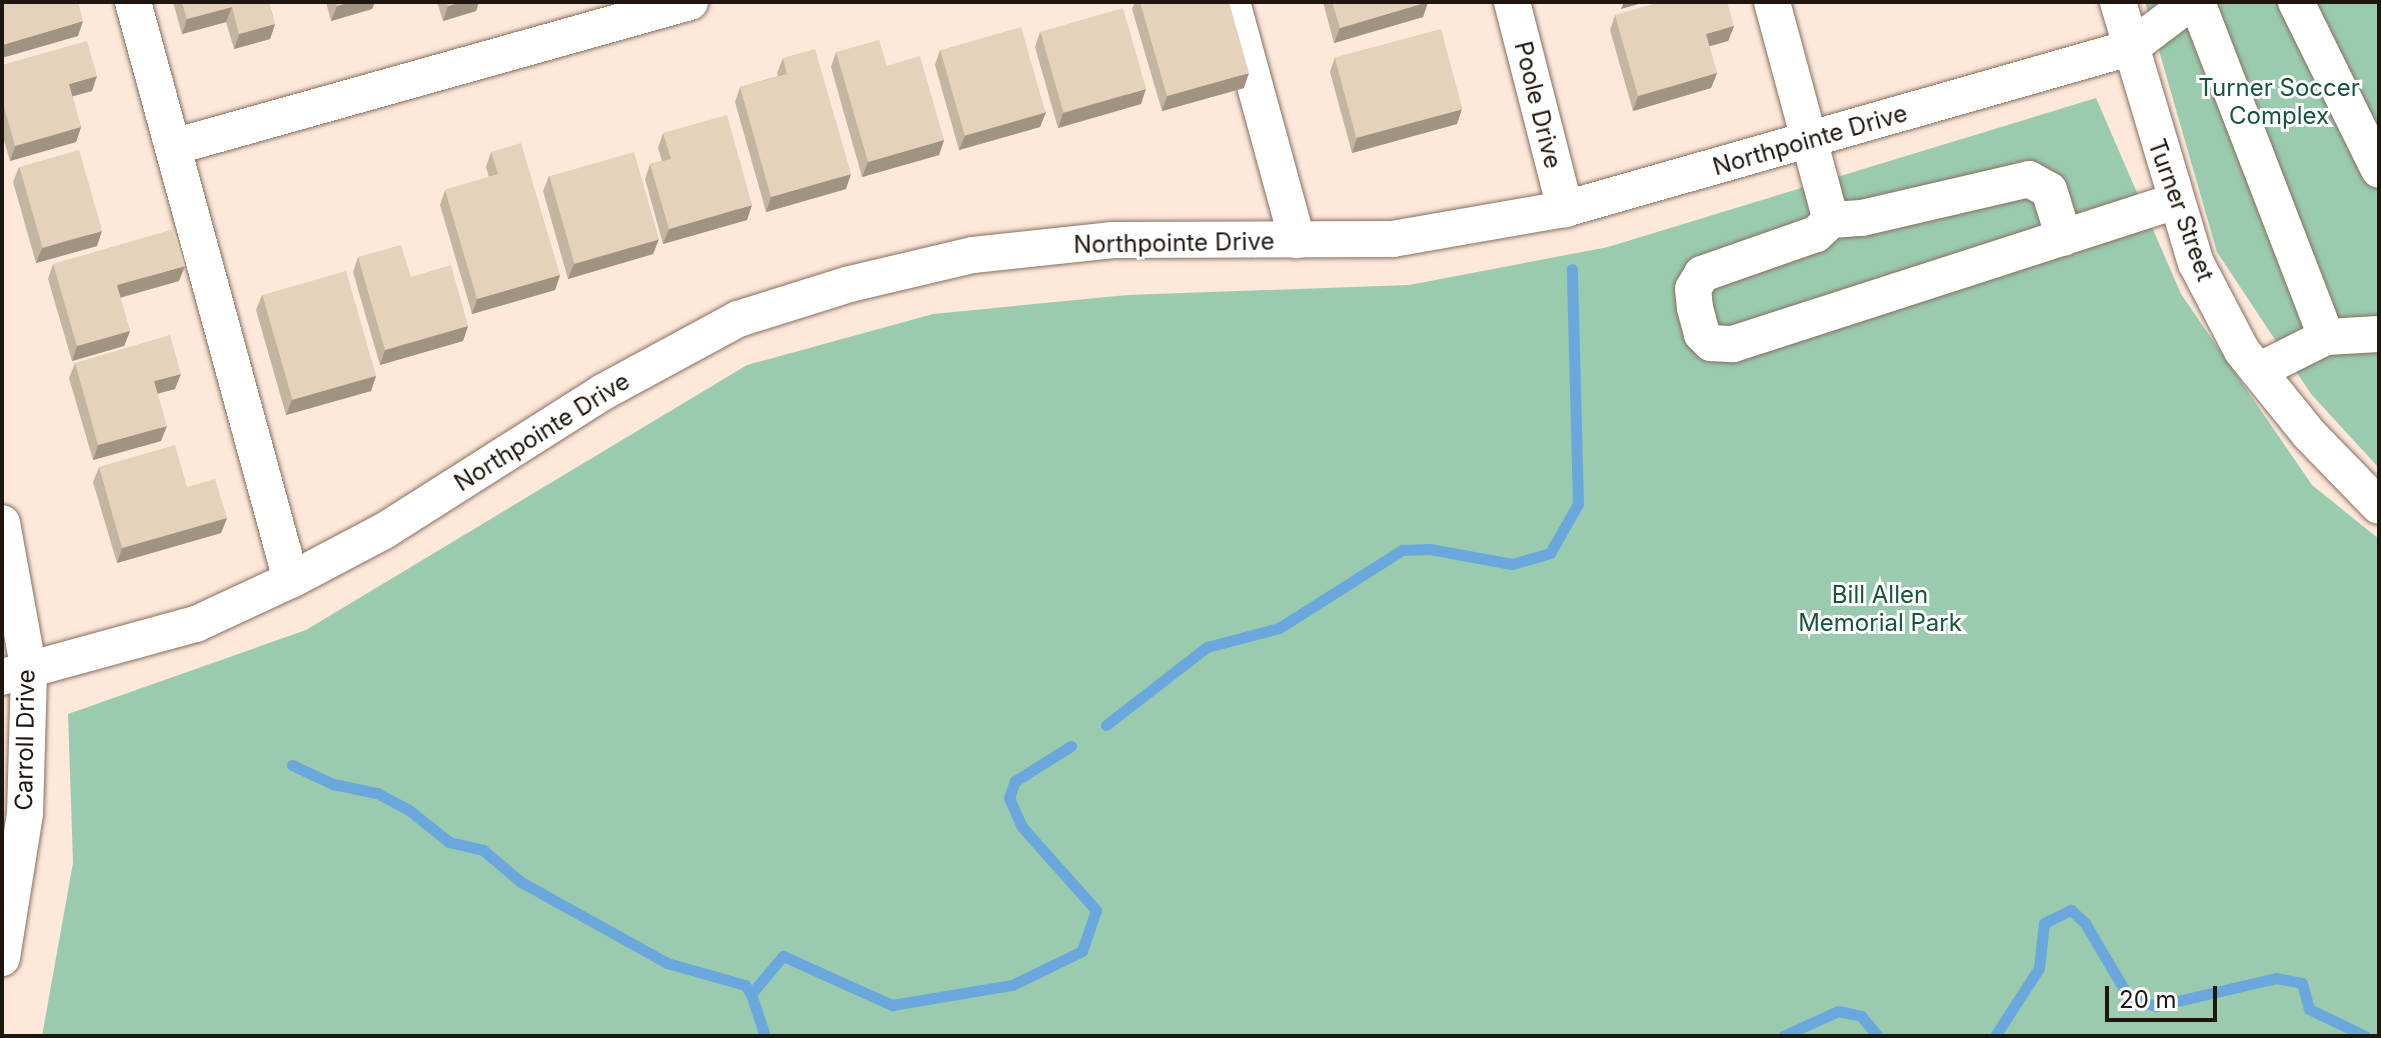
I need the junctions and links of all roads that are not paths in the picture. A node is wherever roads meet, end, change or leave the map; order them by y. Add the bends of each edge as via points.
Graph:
1 (133, 2) edge
2 (690, 2) edge
3 (1232, 2) edge
4 (1512, 2) edge
5 (1772, 2) edge
6 (2118, 2) edge
7 (2191, 2) edge
8 (2197, 2) edge
9 (2296, 2) edge
10 (2130, 48) junction
11 (1812, 140) junction
12 (173, 147) junction
13 (2379, 170) edge
14 (2175, 201) junction
15 (1565, 209) junction
16 (1831, 220) junction
17 (2064, 238) junction
18 (1297, 240) junction
19 (2379, 334) edge
20 (2326, 337) junction
21 (2258, 371) junction
22 (2379, 506) edge
23 (2, 523) edge
24 (291, 580) junction
25 (16, 675) edge
26 (2, 958) edge

1 - 12 street
2 - 12 street
3 - 18 street
4 - 15 street, Poole Drive
5 - 11 street
6 - 10 street, Turner Street
7 - 10 street
8 - 20 street
9 - 13 street
10 - 11 street, Northpointe Drive
10 - 14 street, Turner Street
11 - 15 street, Northpointe Drive
11 - 16 street
12 - 24 street
14 - 17 street
14 - 21 street, Turner Street via 2196,263
15 - 18 street, Northpointe Drive via 1393,239
16 - 17 street via 1862,218 2029,179 2049,190
16 - 17 street via 1816,234 1702,274 1693,289 1702,334 1711,343 1733,344
18 - 24 street, Northpointe Drive via 1113,240 973,255 850,284 738,319 603,392 384,531
19 - 20 street
20 - 21 street
21 - 22 street, Turner Street via 2309,434
23 - 25 street, Carroll Drive
24 - 25 street, Northpointe Drive via 196,624
25 - 26 street, Carroll Drive via 25,814

